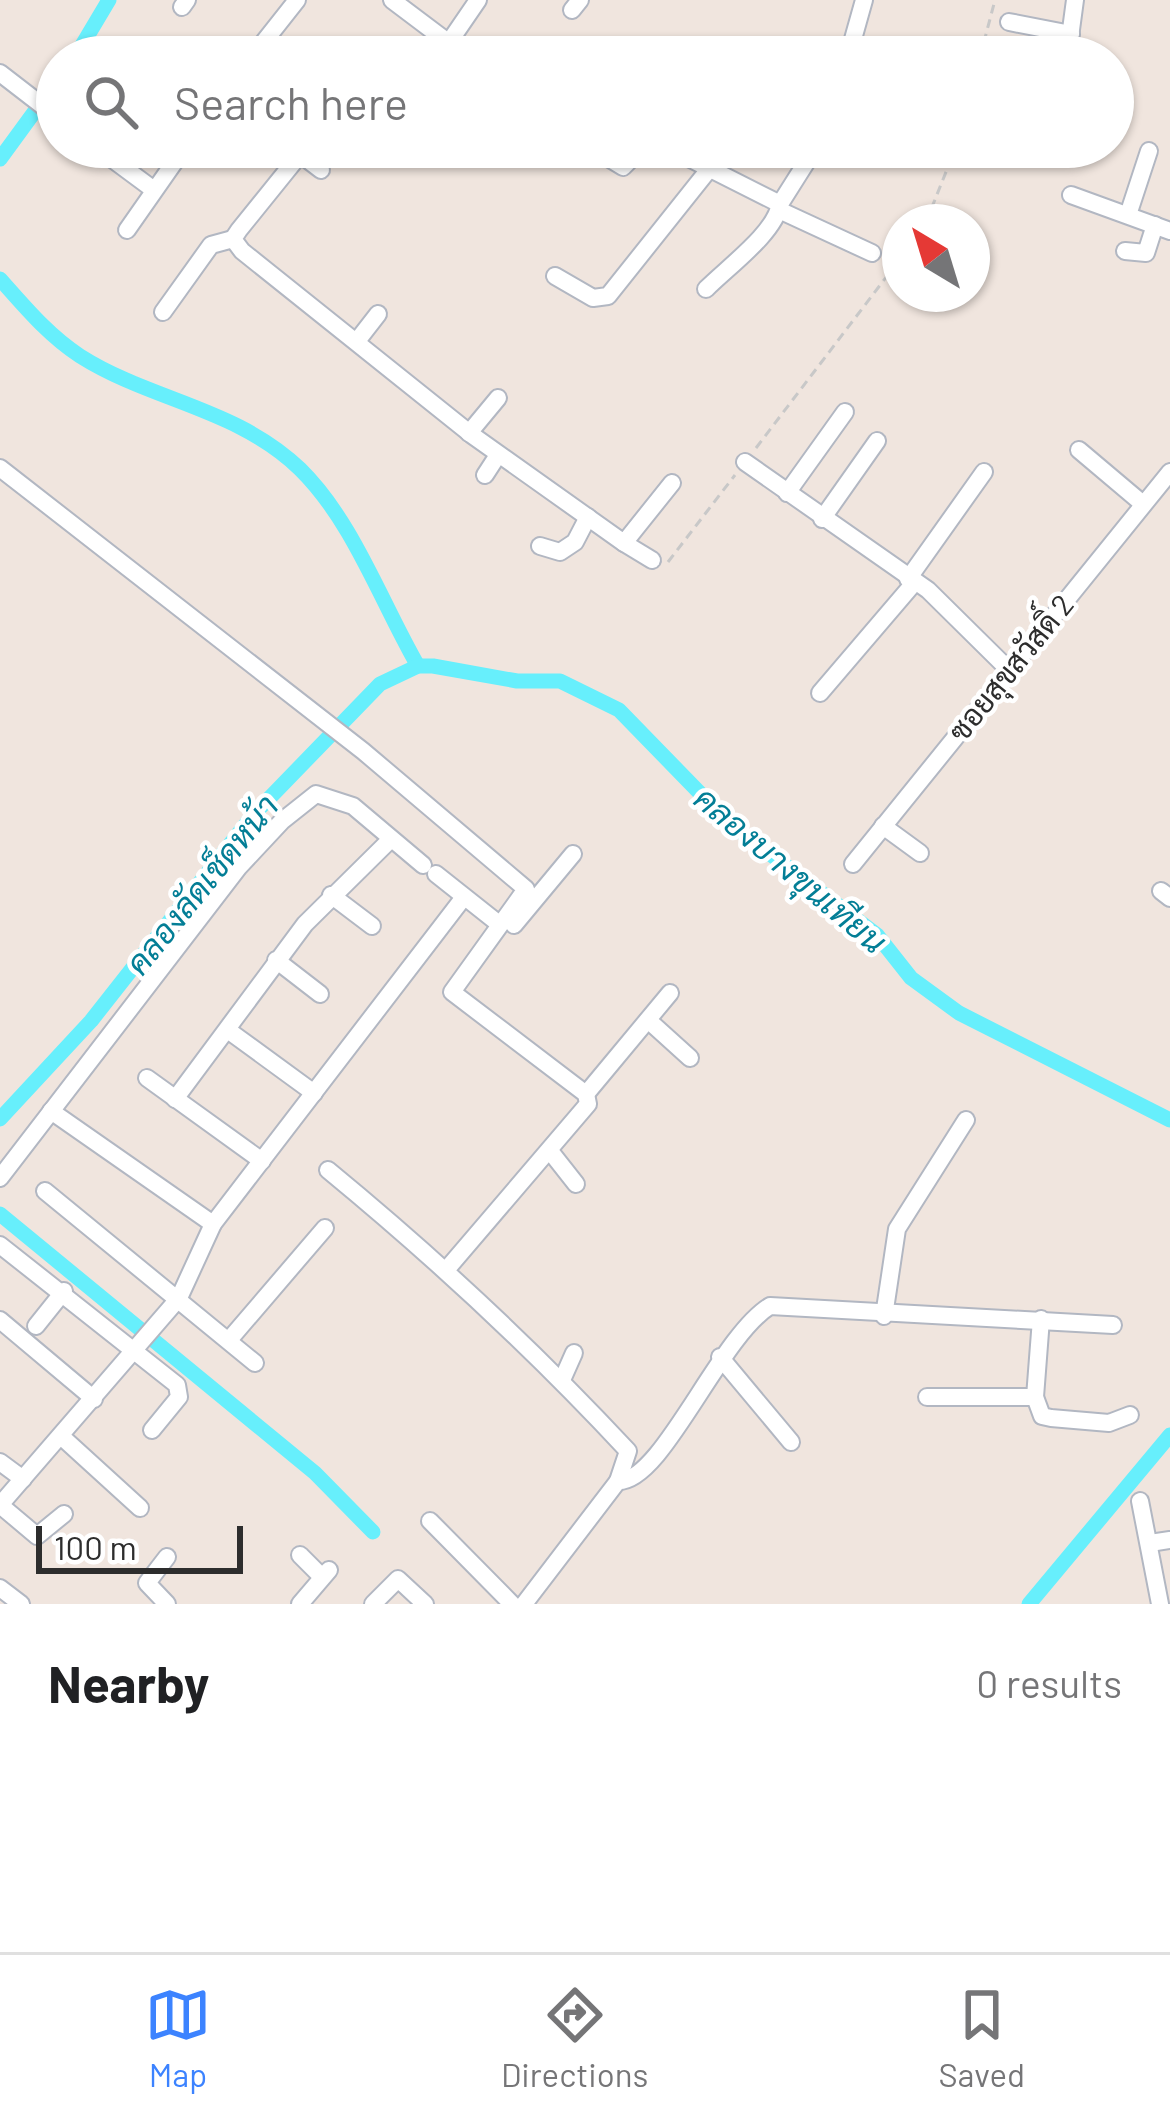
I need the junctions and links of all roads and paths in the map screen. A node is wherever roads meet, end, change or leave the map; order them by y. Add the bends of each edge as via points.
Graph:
1 (297, 0) edge
2 (392, 0) edge
3 (478, 0) edge
4 (864, 0) edge
5 (995, 0) edge
6 (1076, 0) edge
7 (1009, 22) dead end
8 (268, 36) edge
9 (429, 36) edge
10 (454, 36) edge
11 (854, 36) edge
12 (986, 36) edge
13 (1050, 36) edge
14 (1071, 36) edge
15 (3, 76) edge
16 (36, 101) edge
17 (1149, 151) dead end
18 (124, 168) edge
19 (170, 168) edge
20 (289, 168) edge
21 (710, 168) joint
22 (799, 168) edge
23 (948, 168) edge
24 (154, 190) junction
25 (1071, 195) dead end
26 (933, 204) edge
27 (779, 207) junction
28 (1128, 215) junction
29 (1163, 228) edge
30 (127, 230) dead end
31 (233, 239) junction
32 (1125, 251) dead end
33 (872, 253) dead end
34 (555, 276) dead end
35 (882, 283) edge
36 (706, 289) dead end
37 (164, 311) dead end
38 (378, 314) dead end
39 (357, 341) junction
40 (498, 398) dead end
41 (845, 412) dead end
42 (469, 433) junction
43 (877, 441) dead end
44 (1079, 450) dead end
45 (498, 455) junction
46 (745, 462) junction
47 (0, 468) edge
48 (984, 472) dead end
49 (1170, 472) edge
50 (485, 476) dead end
51 (672, 483) dead end
52 (787, 493) junction
53 (1143, 504) junction
54 (588, 518) junction
55 (822, 519) junction
56 (625, 543) junction
57 (540, 546) dead end
58 (652, 560) joint
59 (911, 581) junction
60 (1007, 668) junction
61 (820, 693) dead end
62 (883, 826) junction
63 (390, 840) junction
64 (920, 853) dead end
65 (573, 854) dead end
66 (854, 864) dead end
67 (332, 895) junction
68 (464, 897) junction
69 (494, 920) dead end
70 (372, 926) dead end
71 (276, 960) junction
72 (670, 993) dead end
73 (320, 994) dead end
74 (457, 996) junction
75 (648, 1020) junction
76 (229, 1031) junction
77 (690, 1058) dead end
78 (147, 1078) dead end
79 (314, 1093) junction
80 (586, 1094) junction
81 (175, 1099) junction
82 (51, 1111) junction
83 (966, 1120) dead end
84 (550, 1150) junction
85 (262, 1161) junction
86 (328, 1170) dead end
87 (0, 1178) edge
88 (576, 1184) dead end
89 (45, 1191) dead end
90 (213, 1224) junction
91 (325, 1228) dead end
92 (0, 1245) edge
93 (447, 1269) junction
94 (64, 1291) junction
95 (179, 1298) junction
96 (884, 1316) junction
97 (1041, 1319) junction
98 (0, 1321) edge
99 (1113, 1325) dead end
100 (36, 1326) dead end
101 (144, 1340) junction
102 (229, 1340) junction
103 (574, 1353) dead end
104 (720, 1358) junction
105 (254, 1364) dead end
106 (562, 1380) junction
107 (927, 1397) dead end
108 (1035, 1397) junction
109 (94, 1399) junction
110 (1130, 1415) dead end
111 (152, 1430) dead end
112 (62, 1437) junction
113 (791, 1442) dead end
114 (0, 1462) edge
115 (23, 1479) junction
116 (618, 1480) junction
117 (1140, 1501) dead end
118 (0, 1505) edge
119 (140, 1508) dead end
120 (64, 1514) dead end
121 (430, 1521) dead end
122 (1170, 1540) edge
123 (1150, 1543) junction
124 (300, 1555) dead end
125 (167, 1557) dead end
126 (1163, 1579) edge
127 (0, 1588) edge
128 (523, 1603) edge
129 (21, 1604) edge
130 (166, 1604) edge
131 (300, 1604) edge
132 (373, 1604) edge
133 (425, 1604) edge
134 (1160, 1604) edge

1 - 8 street
2 - 9 street
3 - 10 street
4 - 11 street
5 - 12 path
6 - 14 street
7 - 13 street
15 - 16 street
17 - 28 street
18 - 24 street
19 - 24 street
20 - 31 street
21 - 27 street
21 - 34 street via 608,296 593,298
22 - 27 street
23 - 26 path
24 - 30 street
25 - 28 street
27 - 33 street
27 - 36 street via 774,226
28 - 29 street
29 - 32 street via 1146,253
31 - 37 street via 212,245
31 - 39 street
35 - 46 path
38 - 39 street
39 - 42 street
40 - 42 street
41 - 52 street
42 - 45 street
43 - 55 street
44 - 53 street
45 - 50 street
45 - 54 street
46 - 52 street
46 - 58 path via 663,568
47 - 74 street via 526,889 452,985
48 - 59 street
49 - 53 street, ซอยสุขสวัสดิ์ 2
51 - 56 street
52 - 55 street
53 - 60 street, ซอยสุขสวัสดิ์ 2
54 - 56 street
54 - 57 street via 569,548
55 - 59 street
56 - 58 street
59 - 60 street
59 - 61 street
60 - 62 street, ซอยสุขสวัสดิ์ 2
62 - 64 street
62 - 66 street, ซอยสุขสวัสดิ์ 2
63 - 67 street
63 - 68 street
63 - 82 street via 340,797 316,794 300,806 239,867
65 - 74 street
67 - 70 street
67 - 71 street
68 - 69 street
68 - 79 street
71 - 73 street
71 - 76 street
72 - 75 street
74 - 80 street
75 - 77 street
75 - 80 street
76 - 79 street
76 - 81 street
78 - 81 street
79 - 85 street
80 - 84 street via 588,1104
81 - 85 street
82 - 87 street
82 - 90 street
83 - 96 street via 897,1229
84 - 88 street
84 - 93 street
85 - 90 street
86 - 93 street
89 - 95 street
90 - 95 street
91 - 102 street
92 - 94 street
93 - 106 street
94 - 100 street
94 - 101 street
95 - 101 street
95 - 102 street
96 - 97 street
96 - 104 street via 770,1306
97 - 99 street
97 - 108 street
98 - 109 street
101 - 109 street
101 - 111 street via 181,1390
102 - 105 street
103 - 106 street
104 - 113 street
104 - 116 street via 646,1472
106 - 116 street via 628,1451
107 - 108 street
108 - 110 street via 1042,1416 1052,1418 1109,1423
109 - 112 street
112 - 115 street
112 - 119 street
114 - 115 street
115 - 118 street
116 - 128 street
117 - 123 street
118 - 120 street via 38,1536
121 - 128 street
122 - 123 street
123 - 126 street
124 - 131 street via 326,1574
125 - 130 street via 147,1583
126 - 134 street
127 - 129 street
132 - 133 street via 398,1579

